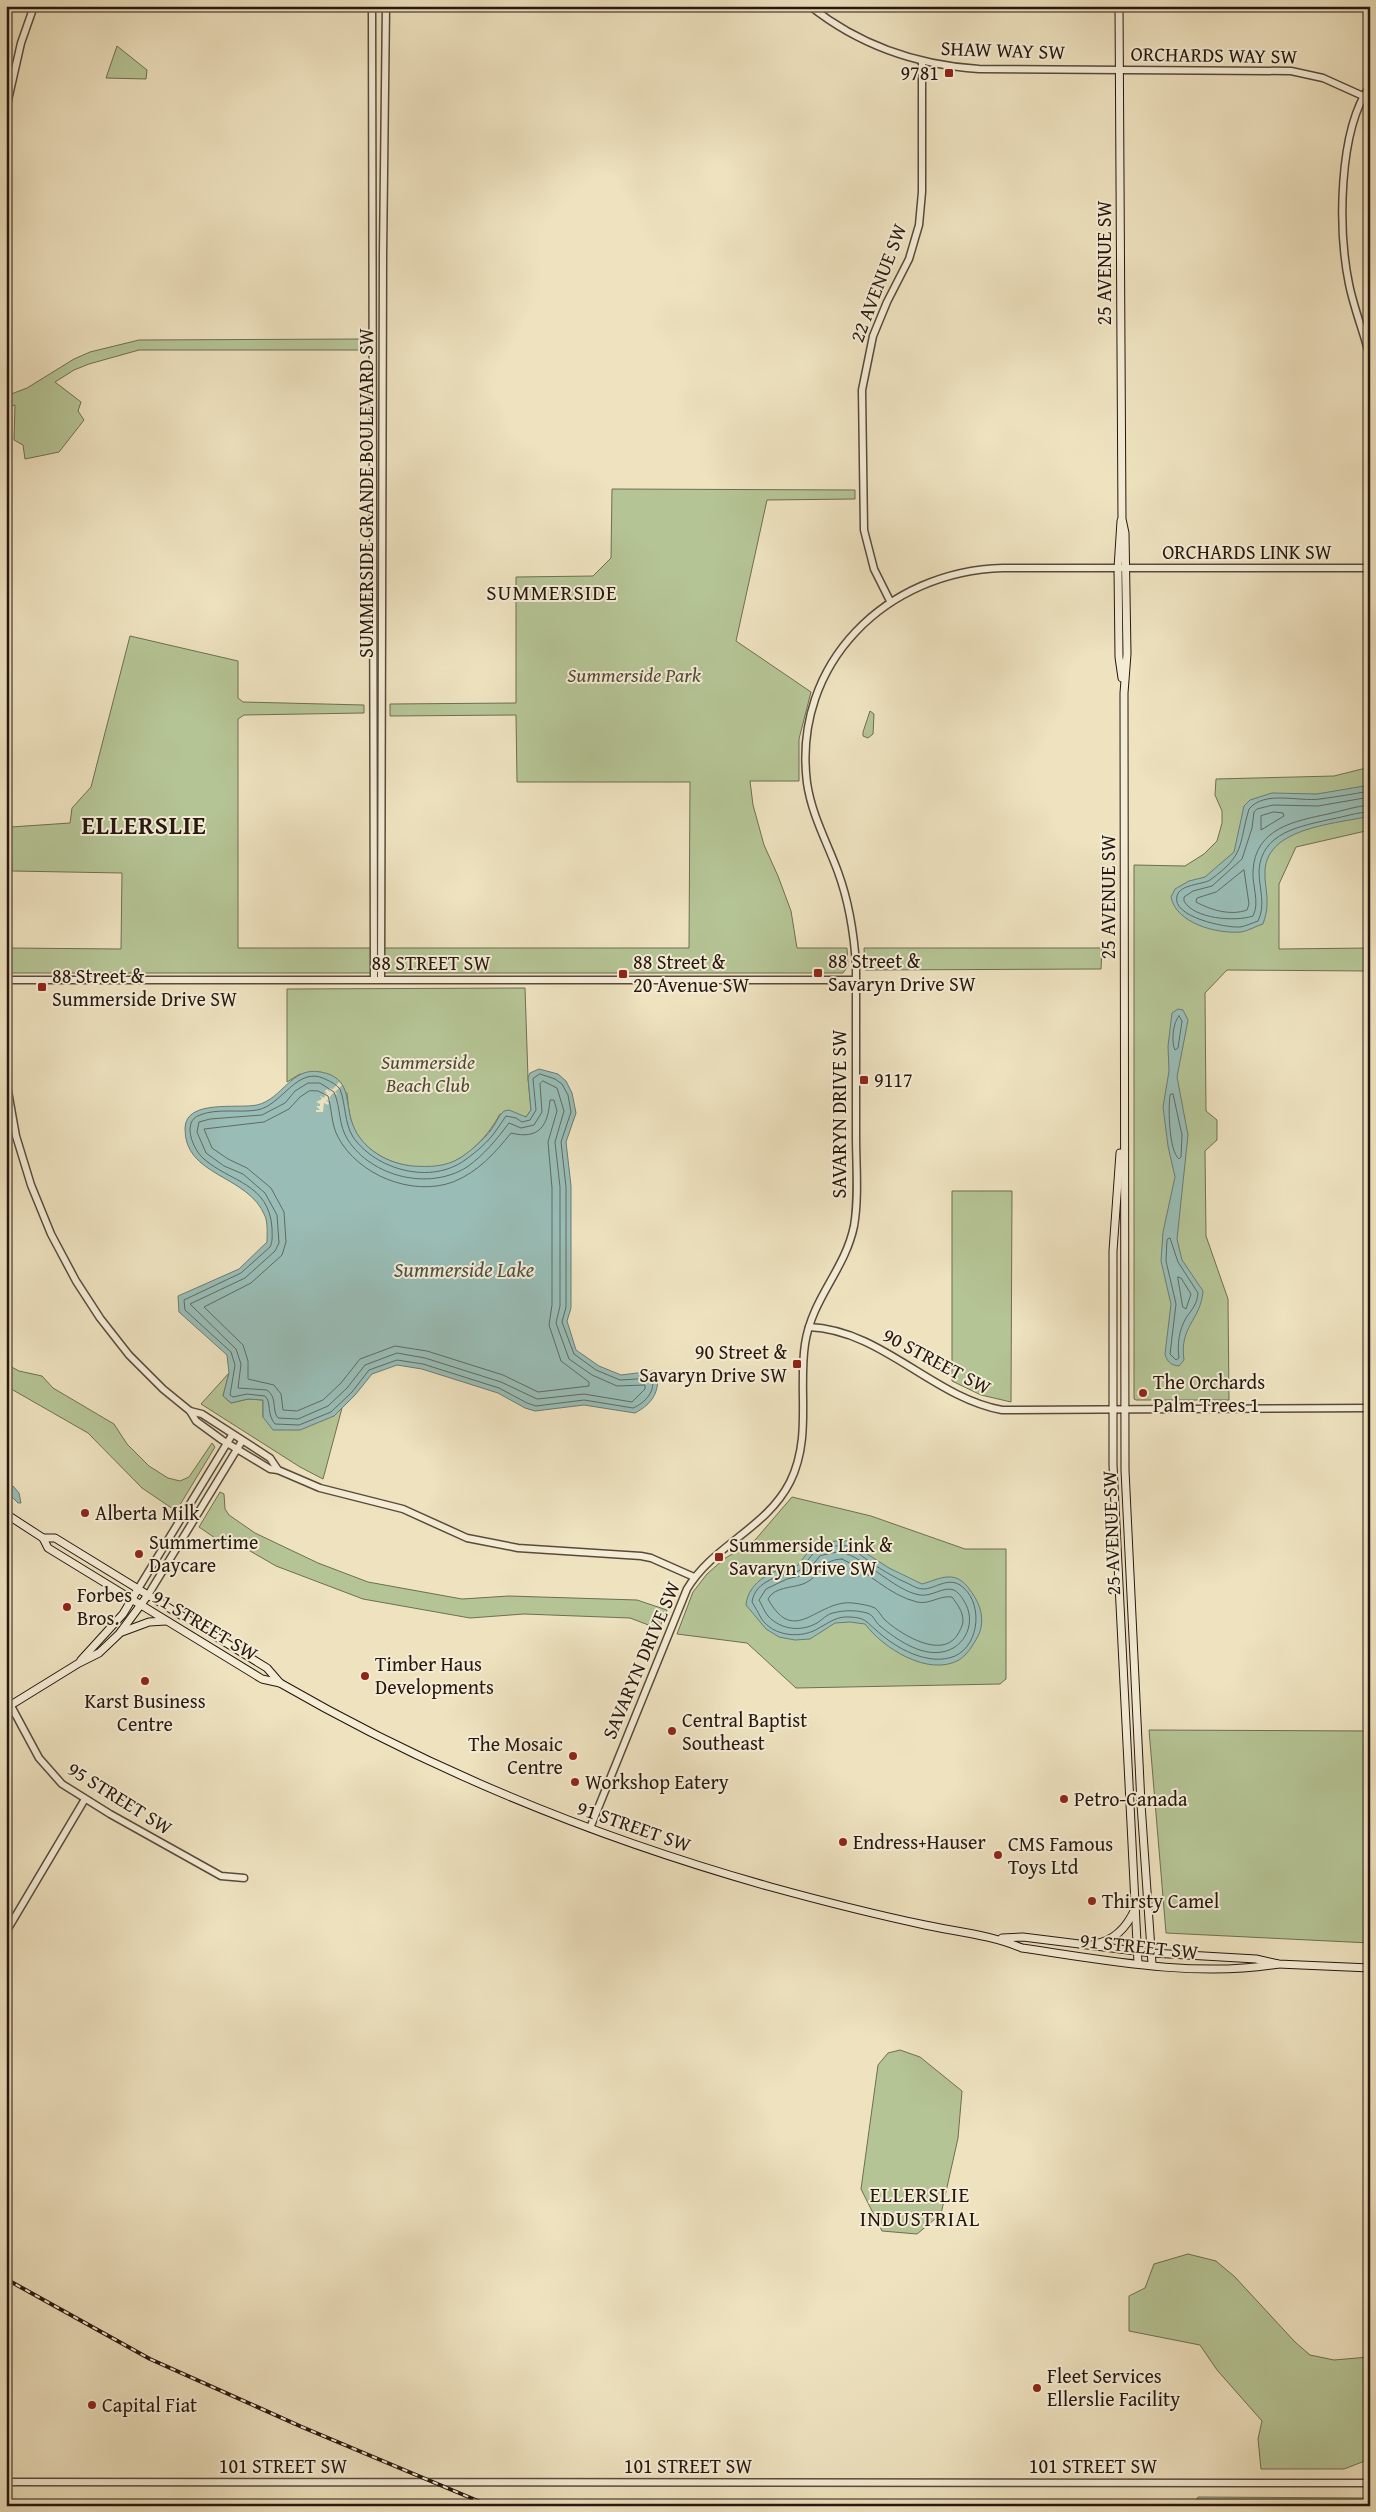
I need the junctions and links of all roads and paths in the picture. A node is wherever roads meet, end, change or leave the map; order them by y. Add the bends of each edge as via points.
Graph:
1 (34, 6) edge
2 (372, 6) edge
3 (386, 6) edge
4 (810, 6) edge
5 (1119, 6) edge
6 (922, 62) junction
7 (1119, 69) junction
8 (1370, 86) edge
9 (1363, 96) junction
10 (6, 109) edge
11 (1370, 357) edge
12 (1122, 568) junction
13 (1370, 568) edge
14 (890, 601) junction
15 (378, 979) junction
16 (6, 980) edge
17 (856, 980) junction
18 (6, 1080) edge
19 (1125, 1100) junction
20 (809, 1326) junction
21 (1370, 1408) edge
22 (1112, 1410) junction
23 (1124, 1410) junction
24 (190, 1411) junction
25 (232, 1435) junction
26 (242, 1441) junction
27 (227, 1443) junction
28 (237, 1449) junction
29 (278, 1470) junction
30 (6, 1514) edge
31 (43, 1538) junction
32 (694, 1577) junction
33 (138, 1589) junction
34 (148, 1595) junction
35 (132, 1600) junction
36 (141, 1606) junction
37 (166, 1621) junction
38 (119, 1634) junction
39 (79, 1662) junction
40 (280, 1683) junction
41 (9, 1707) edge
42 (85, 1799) junction
43 (590, 1828) junction
44 (244, 1878) dead end
45 (1136, 1906) junction
46 (6, 1932) edge
47 (999, 1939) junction
48 (1078, 1945) junction
49 (1138, 1952) junction
50 (1152, 1953) junction
51 (1138, 1963) junction
52 (1152, 1964) junction
53 (1278, 1964) junction
54 (1370, 1968) edge
55 (6, 2482) edge
56 (1370, 2483) edge

1 - 10 street via 21,43
2 - 15 street, SUMMERSIDE GRANDE BOULEVARD SW
3 - 15 street, SUMMERSIDE GRANDE BOULEVARD SW
4 - 6 street, SHAW WAY SW via 864,40
5 - 7 main road, 25 AVENUE SW
6 - 7 street, SHAW WAY SW via 979,69
6 - 14 street, 22 AVENUE SW via 919,224 909,259 873,336 862,390 864,530 874,569
7 - 9 street, ORCHARDS WAY SW via 1298,72 1323,78
7 - 12 main road, 25 AVENUE SW via 1122,519 1119,533
8 - 9 street
9 - 11 street via 1350,128 1346,150 1344,240 1350,292
12 - 13 street, ORCHARDS LINK SW
12 - 14 street, SAVARYN DRIVE SW via 971,570 929,581
12 - 19 main road, 25 AVENUE SW via 1119,657 1124,693
14 - 17 street, SAVARYN DRIVE SW via 855,632 835,660 819,693 807,739 806,770 812,808 846,899 854,938
15 - 16 street, 88 STREET SW
15 - 17 street, 88 STREET SW
17 - 20 street, SAVARYN DRIVE SW via 855,1221 844,1258 819,1298
18 - 24 street via 15,1129 31,1185 51,1234 76,1281 130,1355
19 - 22 main road, 25 AVENUE SW via 1113,1251
19 - 23 main road, 25 AVENUE SW
20 - 22 street, 90 STREET SW via 860,1338 969,1399 996,1409
20 - 32 street, SAVARYN DRIVE SW via 804,1354 803,1438 794,1472 780,1498 765,1516 715,1554
21 - 23 street, 90 STREET SW
22 - 23 street, 90 STREET SW
22 - 45 main road, 25 AVENUE SW via 1113,1492
23 - 50 main road, 25 AVENUE SW via 1126,1520
24 - 25 street via 202,1414
24 - 27 street via 196,1421
25 - 26 street
25 - 27 street
26 - 28 street
26 - 29 street via 270,1458
27 - 28 street
27 - 33 street
28 - 29 street
28 - 34 street
29 - 32 street via 320,1488 404,1508 451,1532 481,1542 536,1550 641,1556
30 - 31 main road, 91 STREET SW
31 - 33 main road, 91 STREET SW via 55,1538
31 - 35 main road, 91 STREET SW via 48,1548
32 - 43 street, SAVARYN DRIVE SW via 680,1602
33 - 34 main road, 91 STREET SW
33 - 35 main road
34 - 36 main road
34 - 40 main road, 91 STREET SW via 267,1668
35 - 36 main road, 91 STREET SW
35 - 39 main road
36 - 37 main road, 91 STREET SW
36 - 38 main road
37 - 38 main road via 142,1624
37 - 40 main road, 91 STREET SW via 262,1679
38 - 39 main road via 99,1653
39 - 41 main road
40 - 43 main road, 91 STREET SW via 369,1732 450,1771
41 - 42 street, 95 STREET SW via 46,1768 62,1784
42 - 44 street, 95 STREET SW via 221,1876
42 - 46 street
43 - 47 main road, 91 STREET SW via 680,1860 785,1891
45 - 48 main road via 1121,1932 1096,1944
45 - 49 main road, 25 AVENUE SW
47 - 48 main road, 91 STREET SW via 1023,1937
47 - 51 main road, 91 STREET SW via 1022,1948
48 - 49 main road, 91 STREET SW
49 - 50 main road, 91 STREET SW
49 - 51 main road, 25 AVENUE SW
50 - 52 main road, 25 AVENUE SW
50 - 53 main road, 91 STREET SW via 1256,1959
51 - 52 main road, 91 STREET SW
52 - 53 main road, 91 STREET SW via 1208,1969
53 - 54 main road, 91 STREET SW
55 - 56 street, 101 STREET SW

